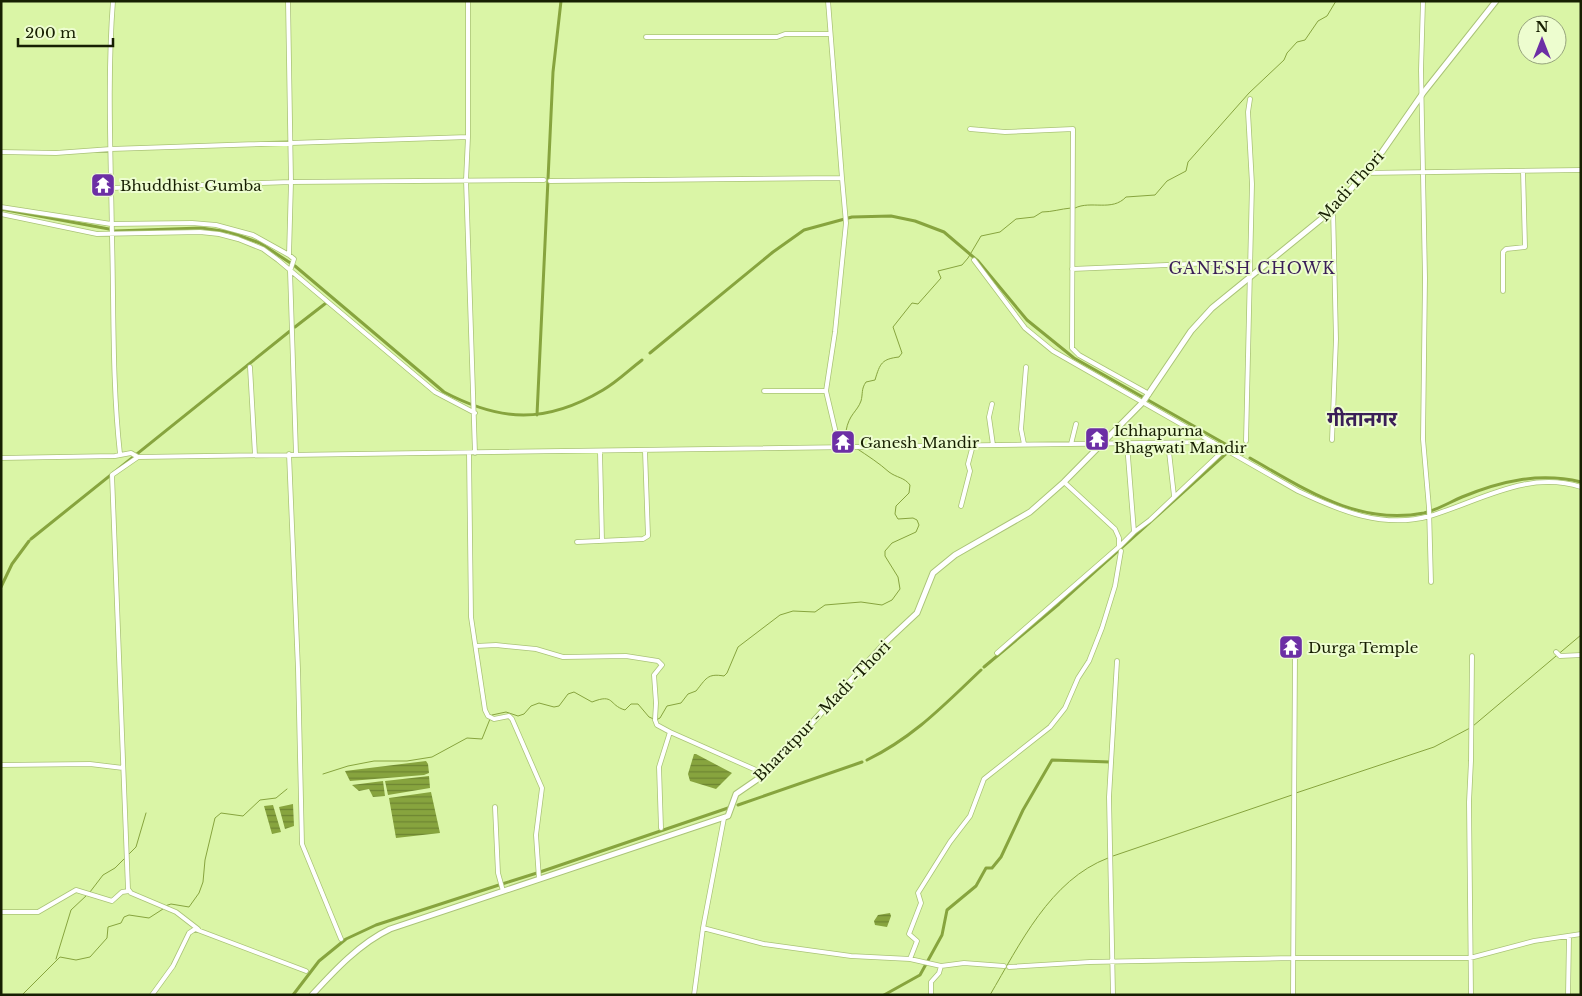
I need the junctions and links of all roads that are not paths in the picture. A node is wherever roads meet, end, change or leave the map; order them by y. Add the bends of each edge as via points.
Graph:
1 (113, 1) edge
2 (288, 1) edge
3 (468, 1) edge
4 (828, 1) edge
5 (1423, 1) edge
6 (1496, 1) edge
7 (830, 34) junction
8 (646, 37) dead end
9 (1423, 93) junction
10 (1250, 99) dead end
11 (970, 129) dead end
12 (468, 137) junction
13 (289, 144) junction
14 (111, 149) junction
15 (1, 152) edge
16 (1581, 170) edge
17 (1523, 171) junction
18 (1364, 173) junction
19 (1424, 173) junction
20 (842, 178) junction
21 (466, 180) junction
22 (544, 180) dead end
23 (550, 181) dead end
24 (291, 182) junction
25 (111, 188) junction
26 (1, 207) edge
27 (1334, 209) junction
28 (1, 214) edge
29 (111, 224) junction
30 (112, 234) junction
31 (289, 255) junction
32 (974, 260) dead end
33 (1250, 266) junction
34 (291, 267) junction
35 (1072, 269) junction
36 (1250, 276) junction
37 (1503, 291) dead end
38 (1026, 367) dead end
39 (250, 368) dead end
40 (826, 390) junction
41 (764, 391) dead end
42 (1146, 399) junction
43 (992, 404) dead end
44 (475, 412) junction
45 (1076, 424) dead end
46 (1332, 440) dead end
47 (1246, 441) dead end
48 (1214, 442) junction
49 (1168, 443) junction
50 (1024, 444) junction
51 (1071, 444) junction
52 (1126, 444) junction
53 (993, 445) junction
54 (1101, 445) junction
55 (839, 446) junction
56 (973, 446) junction
57 (1225, 449) junction
58 (645, 451) junction
59 (600, 452) junction
60 (469, 453) junction
61 (475, 453) junction
62 (120, 454) junction
63 (289, 454) junction
64 (296, 454) junction
65 (255, 455) junction
66 (137, 456) junction
67 (1, 458) edge
68 (1064, 482) junction
69 (1581, 487) edge
70 (1174, 496) junction
71 (961, 506) dead end
72 (1429, 515) junction
73 (1134, 532) junction
74 (602, 541) junction
75 (577, 542) dead end
76 (1121, 545) junction
77 (1121, 551) dead end
78 (1431, 582) dead end
79 (476, 646) junction
80 (1295, 652) dead end
81 (1556, 652) dead end
82 (998, 653) dead end
83 (1581, 655) edge
84 (1472, 656) dead end
85 (1117, 662) dead end
86 (670, 732) junction
87 (1, 765) edge
88 (124, 768) junction
89 (765, 774) junction
90 (495, 807) dead end
91 (724, 818) junction
92 (661, 828) dead end
93 (540, 878) junction
94 (503, 891) junction
95 (129, 892) junction
96 (1, 912) edge
97 (703, 928) junction
98 (198, 929) junction
99 (1581, 934) edge
100 (1569, 936) junction
101 (342, 939) dead end
102 (1292, 958) junction
103 (1470, 958) junction
104 (910, 959) junction
105 (1112, 962) junction
106 (941, 966) junction
107 (306, 971) dead end
108 (152, 995) edge
109 (312, 995) edge
110 (694, 995) edge
111 (931, 995) edge
112 (1113, 995) edge
113 (1293, 995) edge
114 (1470, 995) edge
115 (1568, 995) edge

1 - 14 street
2 - 13 street
3 - 12 street
4 - 7 street
5 - 9 street
6 - 9 main road, Madi Thori
7 - 8 street
7 - 20 street
9 - 18 main road, Madi Thori
9 - 19 street
10 - 33 street
11 - 35 street via 1005,132 1072,128
12 - 13 street
12 - 21 street
13 - 14 street
13 - 24 street
14 - 15 street
14 - 25 street
16 - 17 street
17 - 19 street
17 - 37 street via 1525,247 1503,252
18 - 19 street
18 - 27 main road, Madi Thori
19 - 72 street via 1423,439
20 - 23 street
20 - 40 street via 846,218
21 - 22 street
21 - 24 street
21 - 44 street
24 - 25 street
24 - 31 street
25 - 29 street
26 - 29 street
27 - 36 main road, Madi Thori
27 - 46 street via 1336,339
28 - 30 street via 97,234
29 - 30 street
29 - 31 street via 216,225 253,235
30 - 34 street via 218,234 262,249
30 - 62 street via 113,366
31 - 34 street
32 - 42 street via 1036,338 1053,351
33 - 35 street via 1214,264
33 - 36 street
34 - 44 street via 435,392
34 - 64 street
35 - 42 street via 1072,348
36 - 42 main road, Madi Thori via 1212,308 1191,331
36 - 47 street
38 - 50 street via 1021,430
39 - 65 street
40 - 41 street
40 - 55 street
42 - 48 street
42 - 54 main road, Bharatpur - Madi -Thori
43 - 53 street via 989,417
44 - 61 street
45 - 51 street
48 - 49 street
48 - 57 street
49 - 52 street
49 - 70 street
50 - 51 street
50 - 53 street
51 - 54 street
52 - 54 street
52 - 73 street
53 - 56 street
54 - 68 main road, Bharatpur - Madi -Thori
55 - 56 street
55 - 58 street
56 - 71 street
57 - 70 street
57 - 72 street via 1298,491 1351,514 1400,520
58 - 59 street
58 - 74 street via 648,536
59 - 61 street
59 - 74 street
60 - 61 street
60 - 64 street
60 - 79 street via 471,617
62 - 66 street
62 - 67 street
63 - 64 street
63 - 65 street
63 - 101 street via 302,844
65 - 66 street
66 - 88 street via 112,475
68 - 76 street via 1114,529 1119,538 1119,548
68 - 89 main road, Bharatpur - Madi -Thori via 1030,512 955,555 934,573 917,613
69 - 72 street via 1568,483 1535,483 1503,489
70 - 73 street
72 - 78 street
73 - 76 street
74 - 75 street
76 - 82 street
77 - 104 street via 1115,586 1102,628 1066,708 1050,727 984,779 970,816 918,893 921,903 909,934 917,944
79 - 86 street via 536,648 563,657 626,656 658,661 662,665 653,679 655,720 657,725
79 - 93 street via 488,716 494,719 510,716 542,788 536,835
80 - 102 street
81 - 83 street via 1560,656
84 - 103 street
85 - 105 street via 1109,797
86 - 89 street
86 - 92 street via 659,767
87 - 88 street via 90,764
88 - 95 street
89 - 91 main road, Bharatpur - Madi -Thori via 736,794 731,812
90 - 94 street via 498,873
91 - 93 main road
91 - 97 street
93 - 94 main road
94 - 109 main road via 380,933
95 - 96 street via 122,892 112,900 76,890 38,912
95 - 98 street via 164,906
97 - 104 street via 782,946 851,956
97 - 110 street
98 - 107 street
98 - 108 street via 189,933 173,966
99 - 100 street
100 - 103 street via 1534,941
100 - 115 street
102 - 103 street
102 - 105 street
102 - 113 street
103 - 114 street
104 - 106 street
105 - 106 street via 1006,967 964,963
105 - 112 street
106 - 111 street via 931,982

